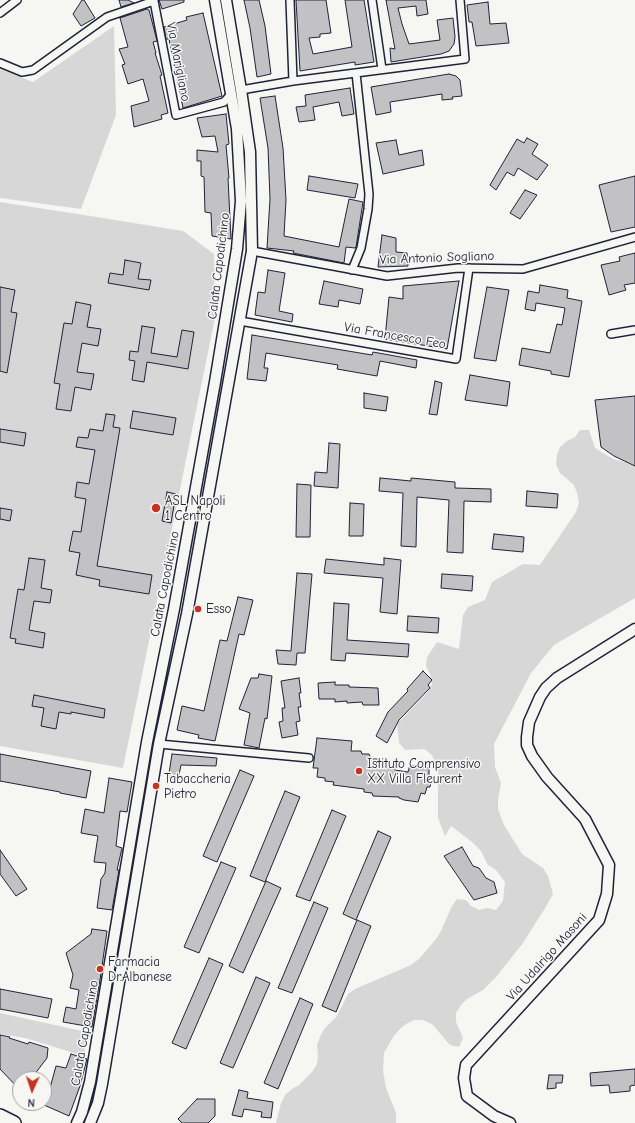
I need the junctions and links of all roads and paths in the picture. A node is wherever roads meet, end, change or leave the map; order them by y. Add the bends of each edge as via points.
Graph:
1 (17, 0) edge
2 (215, 0) edge
3 (226, 0) edge
4 (290, 0) edge
5 (372, 0) edge
6 (460, 0) edge
7 (0, 13) edge
8 (0, 63) edge
9 (382, 70) junction
10 (356, 73) junction
11 (293, 81) junction
12 (241, 90) junction
13 (231, 94) junction
14 (635, 237) edge
15 (237, 249) junction
16 (252, 251) junction
17 (469, 268) junction
18 (352, 270) junction
19 (240, 321) junction
20 (635, 330) edge
21 (611, 334) dead end
22 (635, 629) edge
23 (147, 742) junction
24 (159, 744) junction
25 (309, 758) dead end
26 (0, 1116) edge
27 (14, 1123) edge
28 (77, 1123) edge
29 (90, 1123) edge
30 (510, 1123) edge

1 - 7 street
2 - 13 main road, Calata Capodichino
3 - 12 main road, Calata Capodichino
4 - 11 street
5 - 9 street
6 - 9 street via 465,59
8 - 13 street, Via Marigliano via 22,72 34,70 107,17 154,1 176,115 224,102
9 - 10 street
10 - 11 street
10 - 18 street via 369,194 361,248
11 - 12 street
12 - 13 main road
12 - 16 main road, Calata Capodichino via 250,152
13 - 15 main road, Calata Capodichino via 237,129 241,201
14 - 17 street, Via Antonio Sogliano via 523,269
15 - 16 main road, Via Antonio Sogliano
15 - 23 main road, Calata Capodichino via 213,398
16 - 18 street, Via Antonio Sogliano
16 - 19 main road, Calata Capodichino
17 - 18 street, Via Antonio Sogliano via 387,276
17 - 19 street, Via Francesco Feo via 456,359
19 - 24 main road, Calata Capodichino via 187,614
20 - 21 street
22 - 30 main road, Via Udalrigo Masoni via 557,678 540,697 529,722 527,745 532,756 547,777 585,819 609,866 607,894 599,920 466,1064 464,1078 467,1096 494,1116
23 - 24 main road
23 - 28 main road, Calata Capodichino via 90,1082
24 - 25 street
24 - 29 main road, Calata Capodichino via 102,1084
26 - 27 highway

